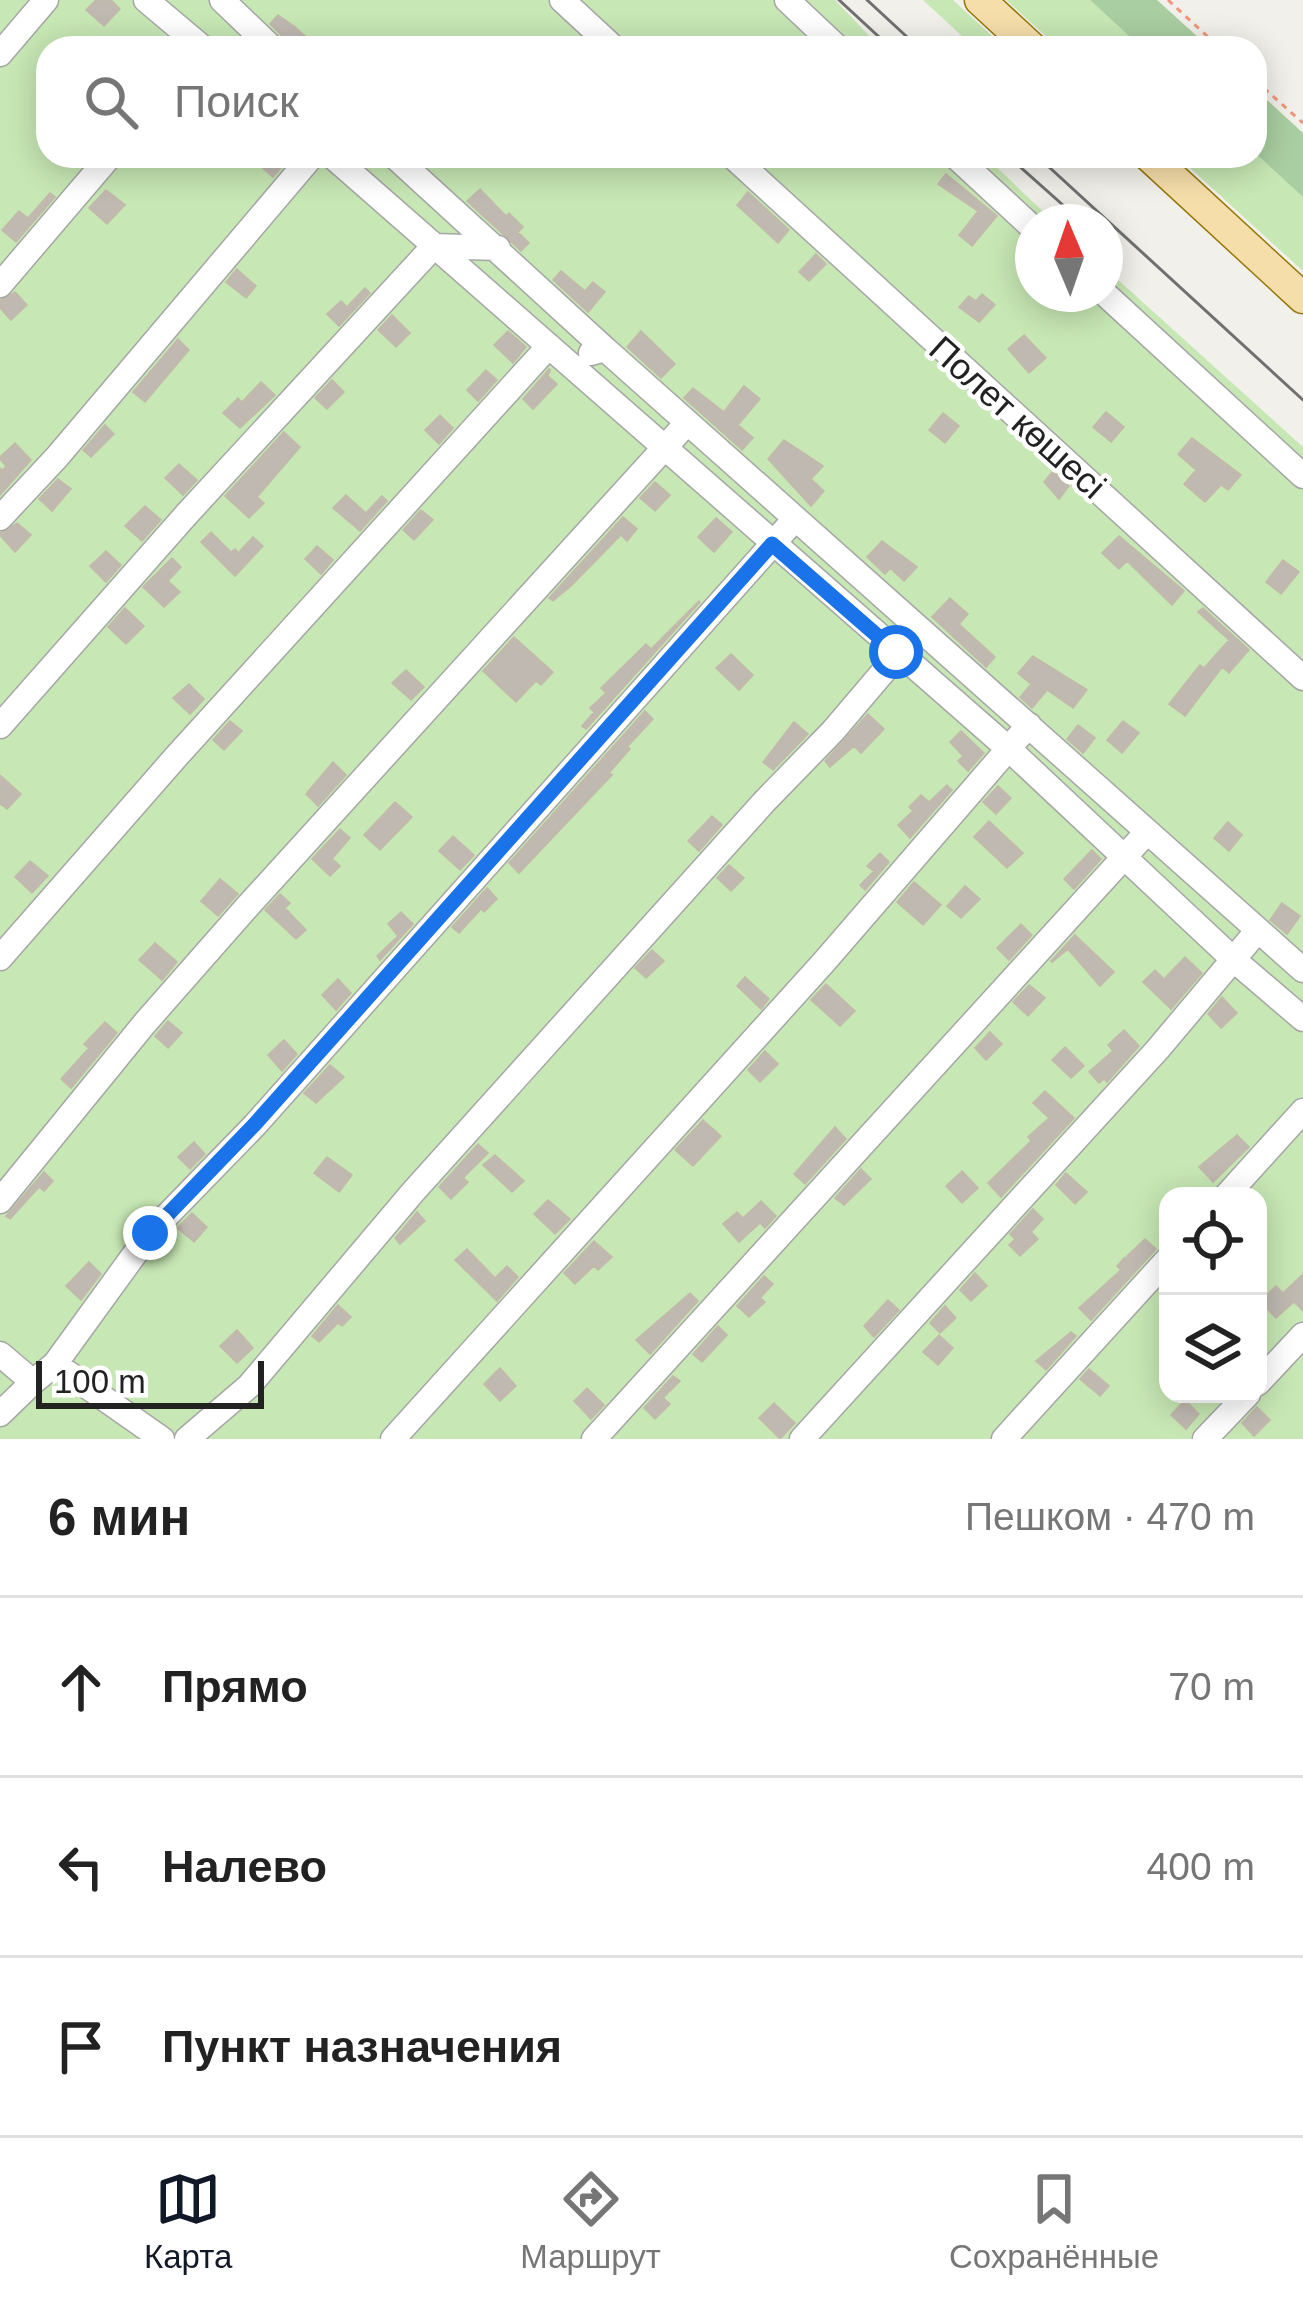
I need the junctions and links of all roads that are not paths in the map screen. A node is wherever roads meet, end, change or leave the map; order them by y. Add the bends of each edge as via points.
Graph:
1 (46, 0) edge
2 (222, 0) edge
3 (562, 0) edge
4 (787, 0) edge
5 (980, 0) edge
6 (152, 2) edge
7 (188, 36) edge
8 (260, 36) edge
9 (601, 36) edge
10 (825, 36) edge
11 (1019, 36) edge
12 (0, 54) edge
13 (100, 168) edge
14 (302, 168) edge
15 (346, 168) edge
16 (407, 168) edge
17 (745, 168) edge
18 (968, 168) edge
19 (1162, 168) edge
20 (1015, 211) edge
21 (434, 246) junction
22 (497, 248) junction
23 (0, 285) edge
24 (1303, 298) edge
25 (1123, 311) edge
26 (605, 349) junction
27 (557, 353) junction
28 (687, 423) junction
29 (665, 446) junction
30 (1303, 476) edge
31 (0, 518) edge
32 (794, 520) junction
33 (772, 544) junction
34 (918, 631) junction
35 (896, 652) junction
36 (1303, 678) edge
37 (1029, 725) junction
38 (0, 726) edge
39 (1010, 750) junction
40 (1147, 832) junction
41 (1124, 858) junction
42 (1258, 931) junction
43 (0, 958) edge
44 (1234, 960) junction
45 (1303, 970) edge
46 (1303, 1019) edge
47 (1303, 1111) edge
48 (1234, 1187) edge
49 (0, 1201) edge
50 (1159, 1269) edge
51 (1303, 1335) edge
52 (0, 1354) edge
53 (55, 1364) junction
54 (1267, 1373) edge
55 (33, 1382) junction
56 (1239, 1403) edge
57 (0, 1414) edge
58 (161, 1439) edge
59 (187, 1439) edge
60 (393, 1439) edge
61 (594, 1439) edge
62 (802, 1439) edge
63 (1004, 1439) edge
64 (1205, 1439) edge

1 - 12 street
2 - 8 street
3 - 9 street
4 - 10 street
5 - 11 main road
6 - 7 street
13 - 23 street
14 - 31 street
15 - 21 street
16 - 22 street
17 - 36 street, Полет көшесі
18 - 20 street
19 - 24 main road
21 - 22 street
21 - 27 street
21 - 38 street
22 - 26 street
25 - 30 street
26 - 27 street
26 - 28 street
27 - 29 street
27 - 43 street via 175,758
28 - 29 street
28 - 32 street
29 - 33 street
29 - 49 street via 145,1023
32 - 33 street
32 - 34 street
33 - 35 street
33 - 53 street via 150,1233
34 - 35 street
34 - 37 street
35 - 39 street
35 - 59 street via 248,1386
37 - 39 street
37 - 40 street
39 - 41 street
39 - 60 street
40 - 41 street
40 - 42 street
41 - 44 street
41 - 61 street
42 - 44 street
42 - 45 street
44 - 46 street
44 - 62 street
47 - 48 street
50 - 63 street
51 - 54 street
52 - 55 street
53 - 55 street
53 - 58 street
55 - 57 street
56 - 64 street

